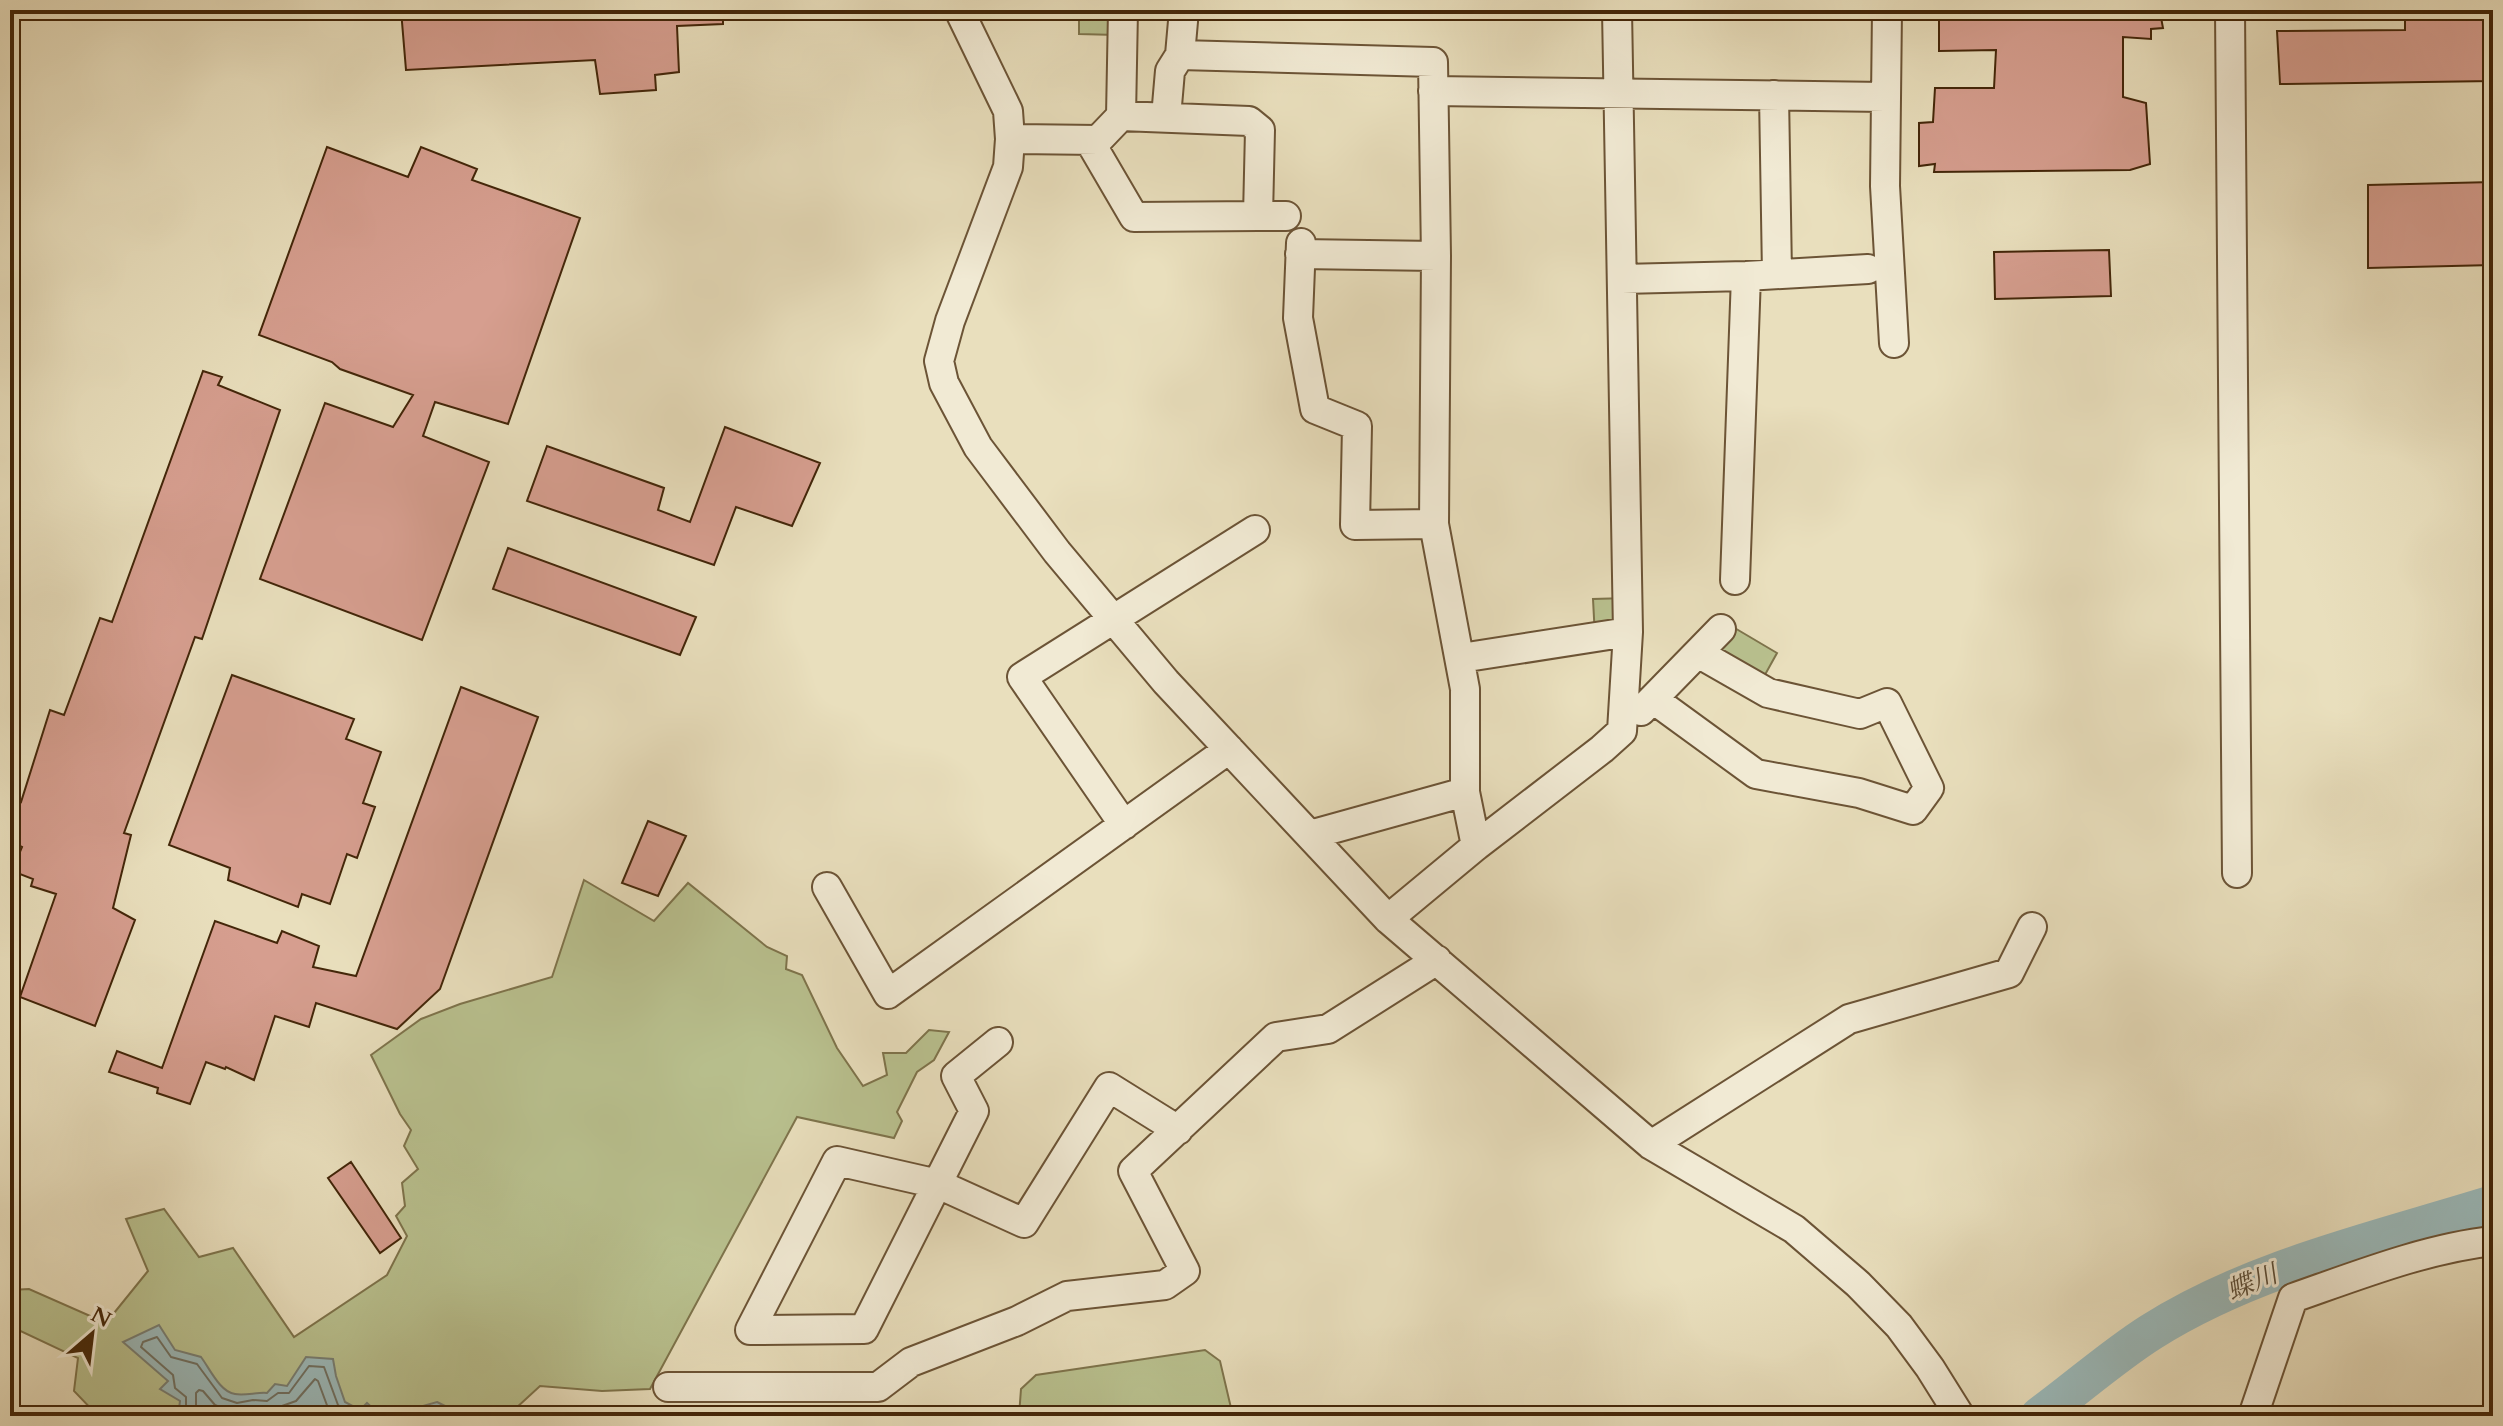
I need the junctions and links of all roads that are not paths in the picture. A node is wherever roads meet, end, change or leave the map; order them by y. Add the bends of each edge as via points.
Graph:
1 (959, 10) edge
2 (1123, 10) edge
3 (1184, 10) edge
4 (1617, 10) edge
5 (1887, 10) edge
6 (2230, 10) edge
7 (1180, 55) junction
8 (1433, 91) junction
9 (1618, 92) junction
10 (1774, 95) junction
11 (1885, 97) junction
12 (1121, 116) junction
13 (1166, 117) junction
14 (1010, 139) junction
15 (1089, 140) junction
16 (1436, 256) junction
17 (1868, 269) dead end
18 (1777, 274) junction
19 (1746, 276) junction
20 (1622, 279) junction
21 (1894, 343) dead end
22 (1434, 524) junction
23 (1255, 530) dead end
24 (1735, 580) dead end
25 (1114, 620) junction
26 (1721, 629) dead end
27 (1628, 632) junction
28 (1698, 653) junction
29 (1461, 658) junction
30 (1653, 699) junction
31 (1622, 731) junction
32 (1229, 749) junction
33 (1465, 792) junction
34 (1124, 825) junction
35 (1310, 835) junction
36 (1476, 846) junction
37 (2237, 873) dead end
38 (827, 887) dead end
39 (1388, 919) junction
40 (2032, 927) dead end
41 (1437, 960) junction
42 (998, 1042) dead end
43 (1178, 1130) junction
44 (1651, 1145) junction
45 (938, 1184) junction
46 (2493, 1241) edge
47 (668, 1387) dead end
48 (1960, 1416) edge
49 (2253, 1416) edge

1 - 14 street via 1008,111
2 - 12 street
3 - 7 street
4 - 9 street
5 - 11 street
6 - 37 street
7 - 8 street via 1433,62
7 - 13 street via 1170,71
8 - 9 street
8 - 16 street
9 - 10 street
9 - 20 street
10 - 11 street
10 - 18 street
11 - 21 street
12 - 13 street
12 - 15 street via 1098,140
13 - 15 street via 1249,121 1260,130 1272,216 1134,217
14 - 15 street
14 - 25 street via 1008,167 939,361 944,383 978,447
16 - 22 street
16 - 22 street via 1300,248 1298,318 1315,409 1357,426 1355,525
17 - 18 street
18 - 19 street
19 - 20 street
19 - 24 street
20 - 27 street
22 - 29 street
23 - 25 street
25 - 32 street
25 - 34 street via 1022,677
26 - 28 street
27 - 29 street
27 - 31 street
28 - 30 street
28 - 30 street via 1768,693 1860,714 1887,703 1929,788 1913,810 1859,793 1756,774
29 - 33 street
30 - 31 street
31 - 36 street
32 - 34 street
32 - 35 street
33 - 35 street
33 - 36 street
34 - 38 street via 888,994
35 - 39 street
36 - 39 street
39 - 41 street
40 - 44 street via 2009,973 1849,1019
41 - 43 street via 1328,1029 1276,1037
41 - 44 street
42 - 45 street via 956,1076 974,1111
43 - 45 street via 1109,1087 1024,1223
43 - 47 street via 1133,1171 1185,1271 1165,1285 1067,1296 911,1362 878,1387
44 - 48 street via 1794,1229 1858,1284 1899,1326
45 - 45 street via 837,1161 750,1330 864,1329
46 - 49 street via 2374,1269 2293,1298

